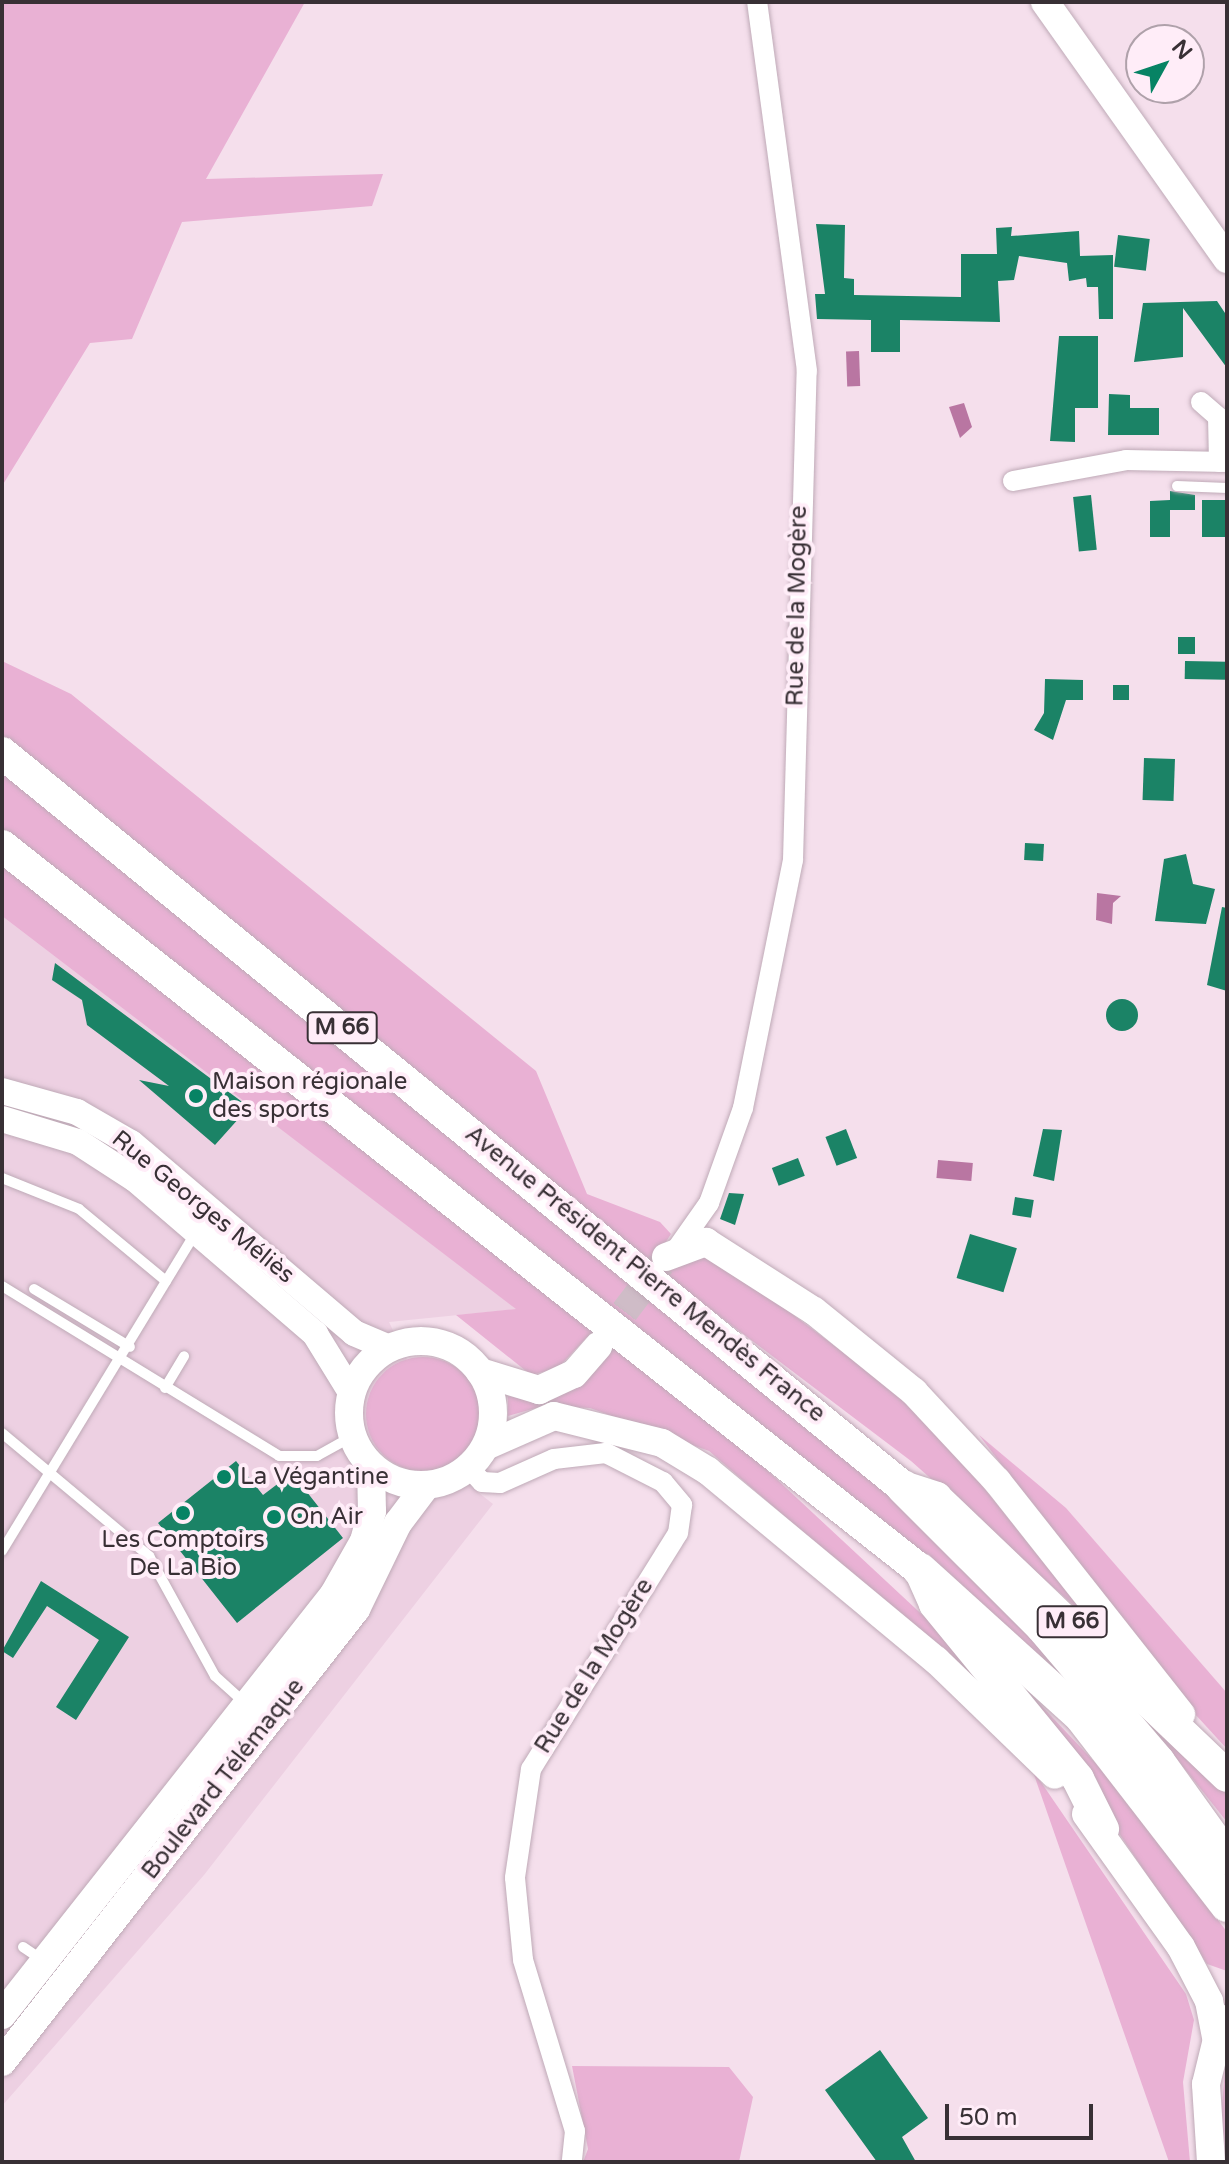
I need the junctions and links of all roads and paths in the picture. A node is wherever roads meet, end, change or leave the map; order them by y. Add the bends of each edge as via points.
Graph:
1 (757, 2) edge
2 (1045, 2) edge
3 (1227, 259) edge
4 (1201, 402) dead end
5 (1223, 462) edge
6 (1013, 481) dead end
7 (1177, 486) dead end
8 (1227, 488) edge
9 (2, 753) edge
10 (2, 846) edge
11 (2, 1091) edge
12 (8, 1125) edge
13 (3, 1181) edge
14 (709, 1203) junction
15 (196, 1232) junction
16 (684, 1248) junction
17 (166, 1281) junction
18 (2, 1286) edge
19 (34, 1289) dead end
20 (598, 1346) tunnel mouth
21 (130, 1347) junction
22 (390, 1348) junction
23 (184, 1356) dead end
24 (122, 1362) junction
25 (480, 1372) junction
26 (165, 1388) junction
27 (352, 1394) junction
28 (2, 1433) edge
29 (353, 1436) junction
30 (486, 1446) junction
31 (371, 1466) junction
32 (469, 1468) junction
33 (52, 1473) junction
34 (426, 1486) junction
35 (903, 1487) junction
36 (2, 1551) edge
37 (920, 1570) junction
38 (248, 1705) junction
39 (1227, 1776) edge
40 (1103, 1829) junction
41 (1227, 1858) edge
42 (1227, 1905) edge
43 (1227, 2007) edge
44 (2, 2015) edge
45 (1216, 2036) junction
46 (2, 2062) edge
47 (572, 2162) edge
48 (1211, 2162) edge

1 - 14 street, Rue de la Mogère via 807,371 793,860 743,1108
2 - 3 main road
4 - 5 street via 1218,417
5 - 6 street via 1126,460
7 - 8 lane
9 - 35 main road, Avenue Président Pierre Mendès France / M 66
10 - 37 main road, M 66
11 - 22 street, Rue Georges Méliès via 77,1112 131,1143 354,1333
12 - 15 street, Rue Georges Méliès via 98,1152
13 - 17 lane via 79,1209
14 - 16 street
14 - 16 street
15 - 17 lane
15 - 27 street, Rue Georges Méliès via 315,1334
16 - 39 main road via 814,1311 914,1392 997,1481
17 - 21 lane
18 - 24 lane
19 - 21 lane
20 - 25 main road via 574,1374 539,1390
21 - 24 lane
22 - 25 main road via 440,1343
22 - 27 main road via 367,1367
23 - 26 lane
24 - 26 lane
24 - 33 lane
25 - 30 main road via 494,1416
26 - 29 lane via 279,1456 317,1456
27 - 29 main road
28 - 33 lane
29 - 31 main road
30 - 32 main road
30 - 40 main road, M 66 via 554,1416 662,1443 708,1471 997,1712
31 - 34 main road
31 - 38 main road, Boulevard Télémaque via 372,1511 347,1573
32 - 34 main road
32 - 47 street, Rue de la Mogère via 482,1482 500,1483 554,1459 606,1453 663,1482 682,1505 678,1533 531,1769 518,1905 523,1960 575,2131
33 - 36 lane
33 - 38 lane via 149,1556 215,1676
34 - 46 main road, Boulevard Télémaque via 398,1523 356,1609
35 - 39 main road, M 66 via 936,1498
35 - 41 highway, Avenue Président Pierre Mendès France / M 66 via 1042,1626 1158,1762
37 - 40 main road, M 66 via 935,1604 1078,1779
37 - 42 highway, M 66 via 1081,1716
38 - 44 main road, Boulevard Télémaque via 33,1954
40 - 45 main road, M 66 via 1197,1976
43 - 45 main road
45 - 48 main road via 1206,2084

